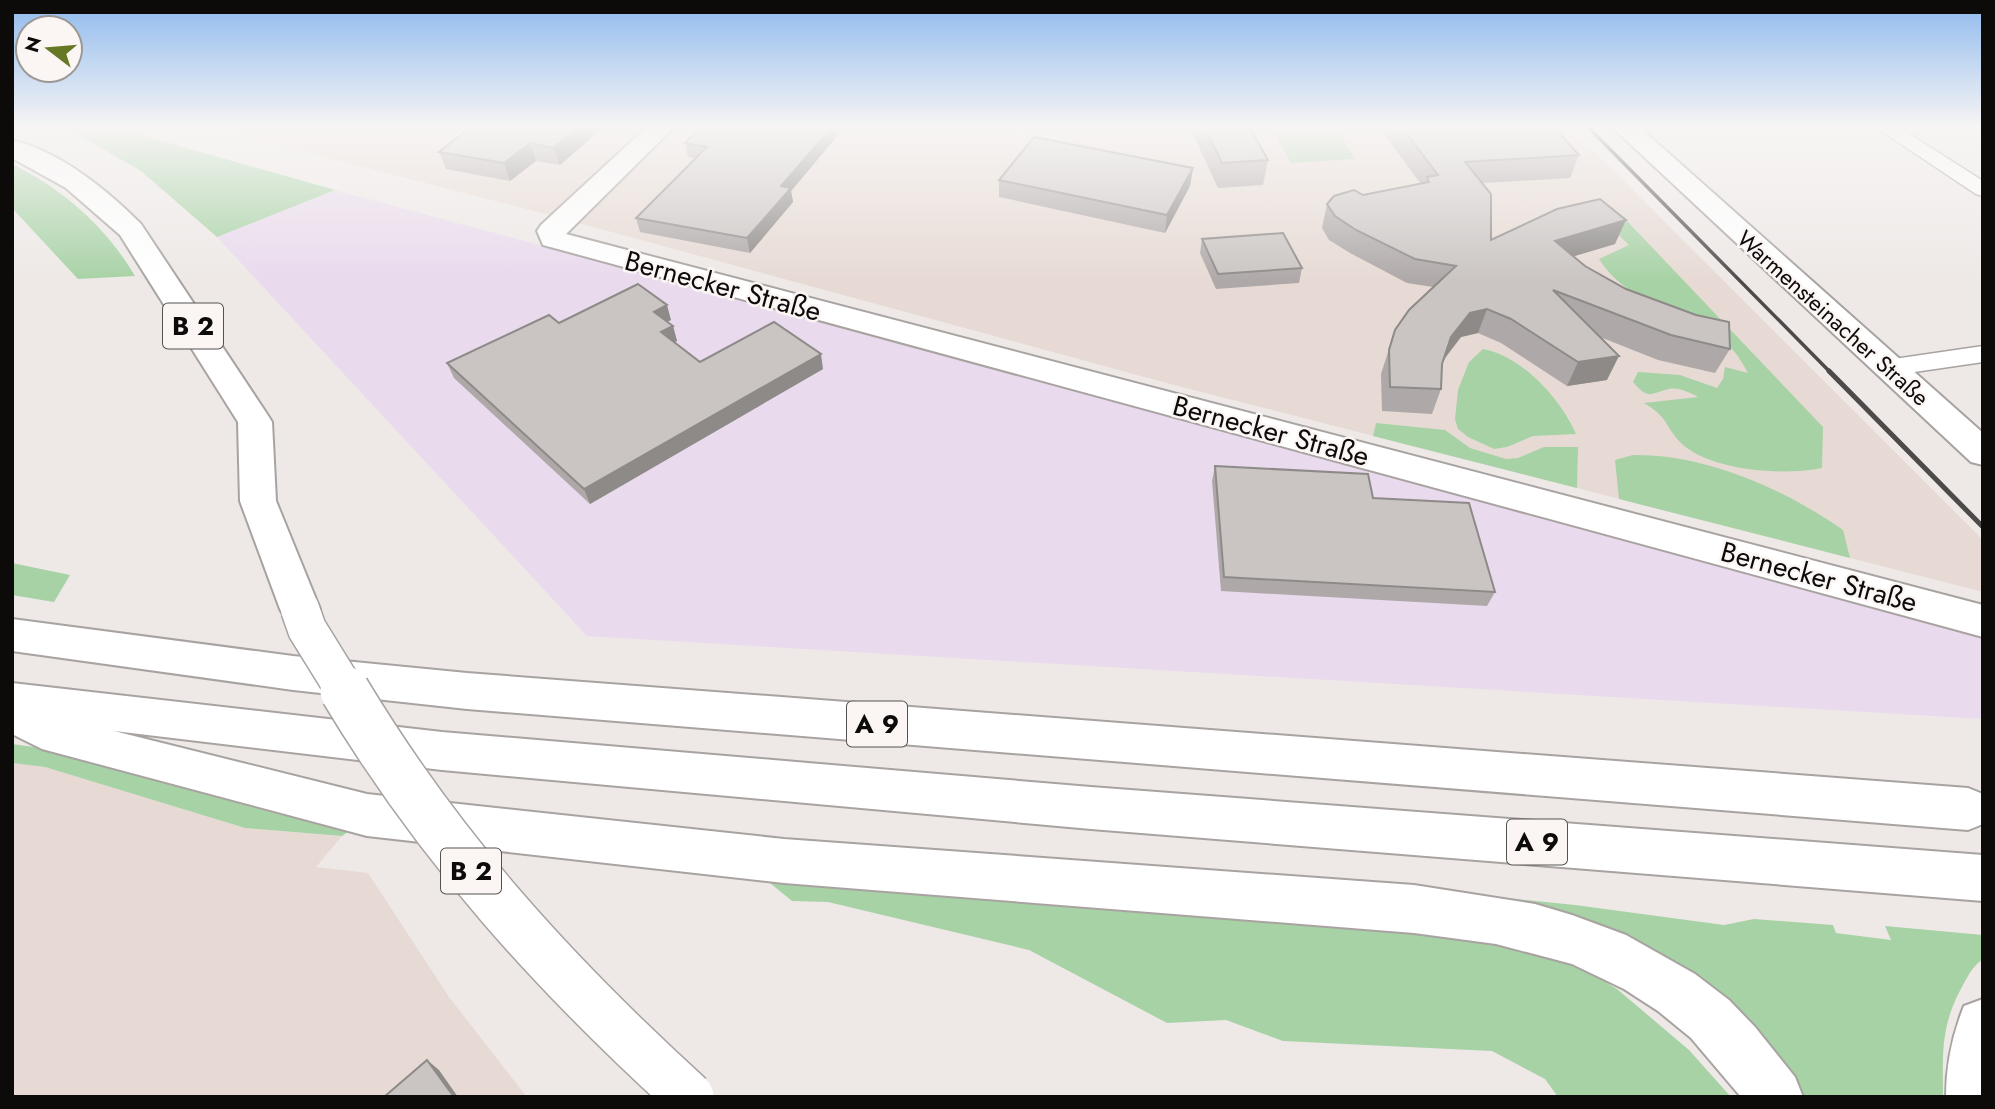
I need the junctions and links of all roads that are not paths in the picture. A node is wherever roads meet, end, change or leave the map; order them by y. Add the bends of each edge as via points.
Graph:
1 (69, 178) edge
2 (608, 178) edge
3 (1679, 178) edge
4 (1964, 178) edge
5 (1983, 190) edge
6 (1983, 354) edge
7 (1887, 368) junction
8 (1983, 453) edge
9 (1983, 621) edge
10 (12, 635) edge
11 (12, 701) edge
12 (12, 713) edge
13 (1968, 809) dead end
14 (1983, 878) edge
15 (1983, 1025) edge
16 (689, 1097) edge
17 (1775, 1097) edge
18 (1974, 1097) edge

1 - 16 main road, B 2, bridge via 114,212 151,260 255,422 258,501 307,629 382,753 468,867 578,992
2 - 9 main road, Bernecker Straße via 554,228 551,235 559,242
3 - 7 main road, Warmensteinacher Straße
4 - 5 street
6 - 7 street
7 - 8 main road, Warmensteinacher Straße
10 - 13 main road, A 9 via 467,691
11 - 14 main road, A 9 via 442,751
12 - 17 main road via 58,736 367,815 797,862 1486,916 1540,928 1625,961 1675,990 1712,1020
15 - 18 main road via 1973,1069

